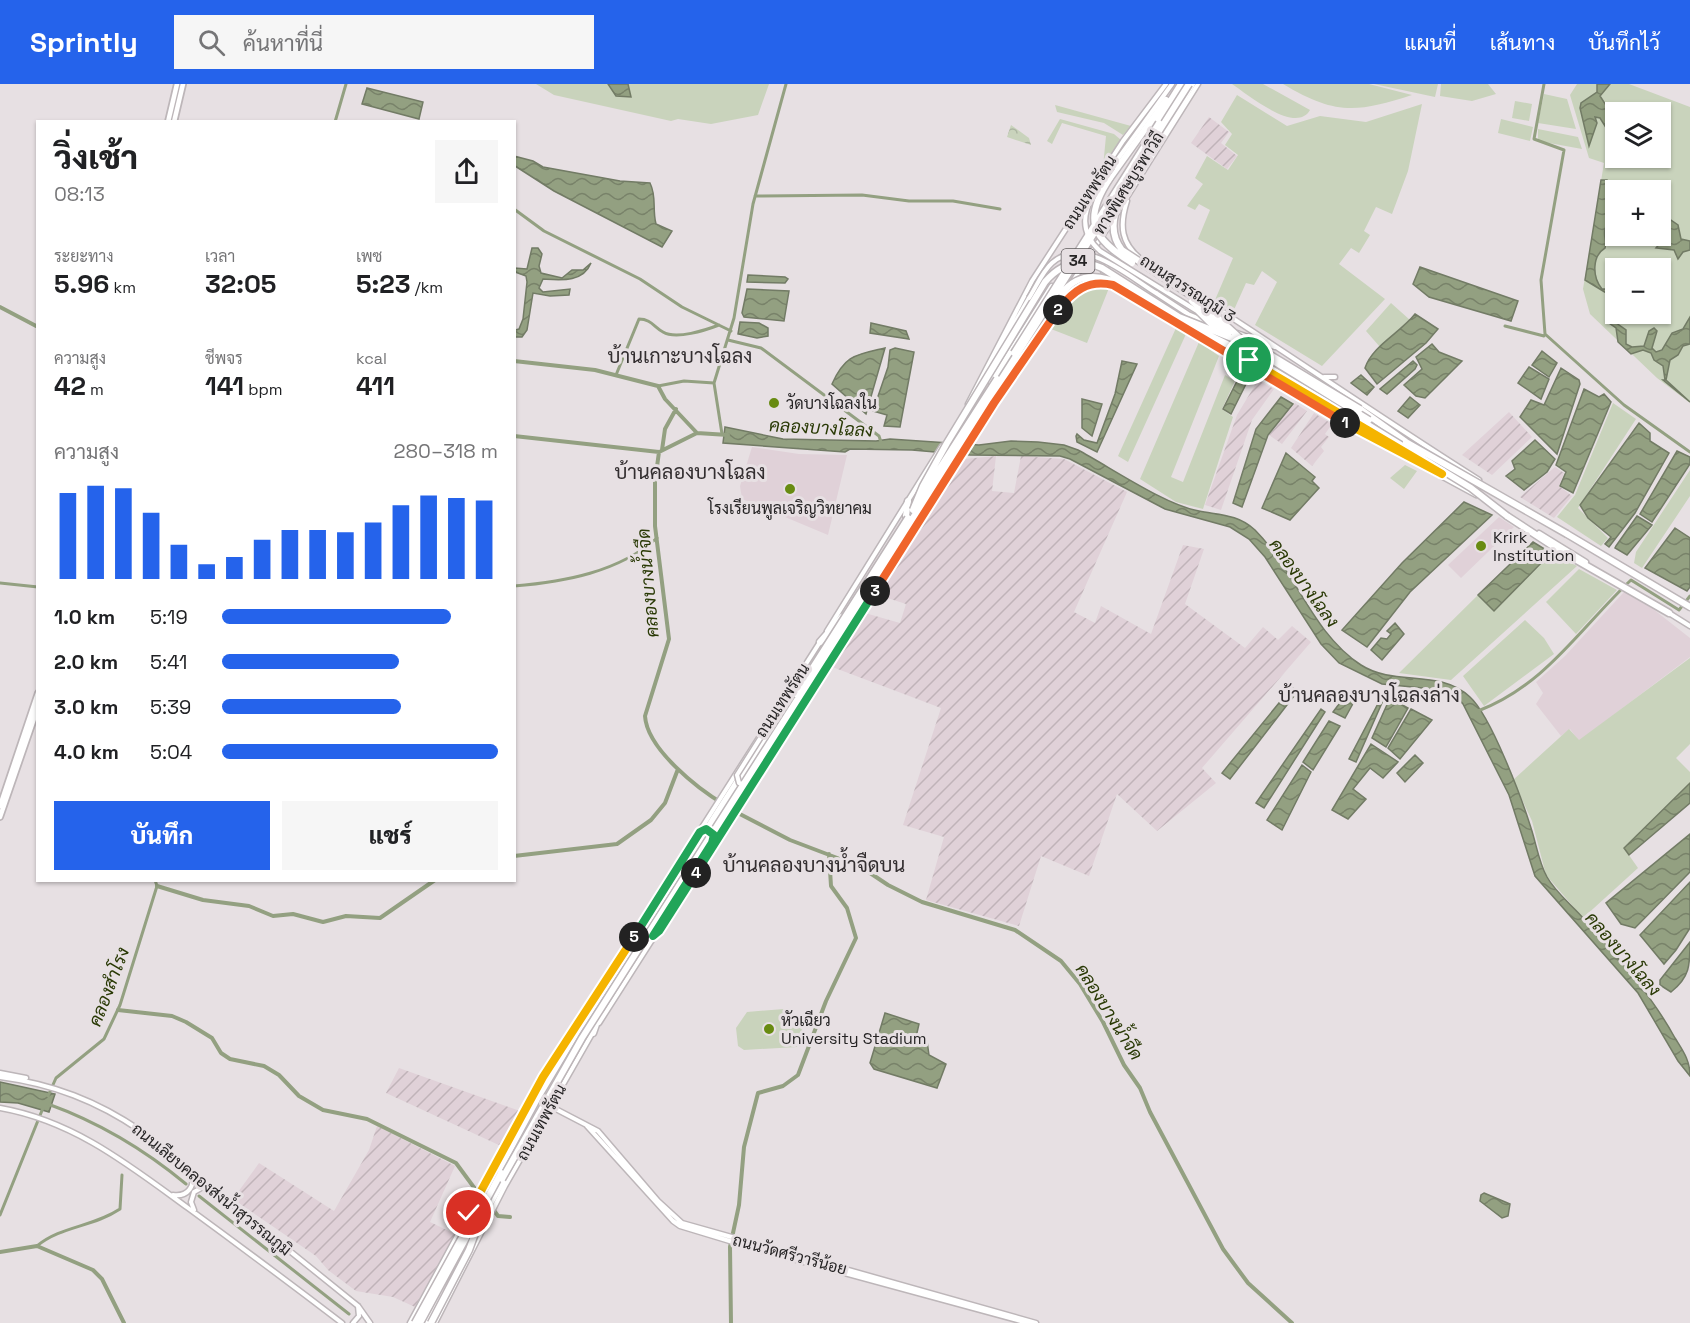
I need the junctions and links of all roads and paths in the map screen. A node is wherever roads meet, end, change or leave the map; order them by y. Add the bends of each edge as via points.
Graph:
1 (177, 84) edge
2 (183, 84) edge
3 (1166, 84) edge
4 (1172, 84) edge
5 (1181, 84) edge
6 (1191, 84) edge
7 (1198, 84) edge
8 (173, 114) junction
9 (169, 120) edge
10 (174, 120) edge
11 (1130, 195) junction
12 (1133, 253) junction
13 (1113, 285) junction
14 (1050, 320) junction
15 (1289, 353) junction
16 (1323, 377) junction
17 (1335, 377) dead end
18 (972, 395) junction
19 (1357, 418) junction
20 (1406, 441) junction
21 (1442, 474) junction
22 (908, 501) junction
23 (915, 511) junction
24 (906, 516) junction
25 (1620, 585) junction
26 (860, 604) junction
27 (1685, 605) edge
28 (1669, 613) joint
29 (842, 617) junction
30 (1690, 626) edge
31 (850, 630) junction
32 (820, 642) junction
33 (812, 656) junction
34 (830, 659) junction
35 (36, 699) edge
36 (36, 713) edge
37 (730, 799) junction
38 (0, 806) edge
39 (0, 817) edge
40 (719, 817) junction
41 (653, 936) junction
42 (614, 967) junction
43 (588, 1007) junction
44 (601, 1010) junction
45 (577, 1032) junction
46 (593, 1033) junction
47 (0, 1075) edge
48 (549, 1106) junction
49 (0, 1109) edge
50 (187, 1167) junction
51 (167, 1192) junction
52 (224, 1199) junction
53 (199, 1215) junction
54 (478, 1219) junction
55 (470, 1254) junction
56 (461, 1258) junction
57 (358, 1306) junction
58 (1002, 1314) junction
59 (342, 1323) edge
60 (353, 1323) edge
61 (370, 1323) edge
62 (413, 1323) edge
63 (420, 1323) edge
64 (429, 1323) edge
65 (1028, 1323) edge
66 (1036, 1323) edge

1 - 8 main road
2 - 8 main road
3 - 18 main road, ถนนเทพรัตน / 34 via 1123,141 1032,281
4 - 21 main road, bridge via 1091,196 1085,211 1086,228 1093,244 1197,311 1237,352
5 - 19 highway, bridge via 1096,201 1094,224 1098,235 1111,249 1194,302 1236,341
5 - 23 highway, ทางพิเศษบูรพาวิถี, bridge
5 - 24 highway, ถนนเทพรัตน / 34, bridge
6 - 20 highway, bridge via 1124,191 1114,212 1115,239 1132,259 1198,300 1262,356
6 - 23 highway, ทางพิเศษบูรพาวิถี, bridge
6 - 26 highway, ถนนเทพรัตน / 34, bridge
7 - 11 main road, ถนนเทพรัตน / 34
8 - 9 main road
8 - 10 main road
11 - 12 main road, ถนนสุวรรณภูมิ 3 via 1122,228
11 - 14 main road, ถนนเทพรัตน / 34
12 - 13 main road via 1118,249 1105,267 1105,277
12 - 15 main road, ถนนสุวรรณภูมิ 3
13 - 14 main road via 1082,287
13 - 21 main road via 1356,430
14 - 31 main road, ถนนเทพรัตน / 34
15 - 16 main road, ถนนสุวรรณภูมิ 3
15 - 18 main road, bridge via 1196,318 1099,259 1079,253 1052,262
16 - 17 main road
16 - 27 main road, ถนนสุวรรณภูมิ 3 via 1405,434
18 - 22 main road, ถนนเทพรัตน / 34, bridge
19 - 23 highway, bridge via 1241,351 1192,330 1118,283 1104,277 1086,277 1060,295 949,469
19 - 25 highway, bridge via 1471,488 1528,531
20 - 23 highway, bridge via 1269,354 1187,321 1102,268 1073,263 1053,273 1041,288 947,442 923,486
20 - 27 highway, bridge via 1662,588
21 - 25 main road
22 - 24 highway
22 - 32 main road, ถนนเทพรัตน / 34
23 - 54 highway, ทางพิเศษบูรพาวิถี, bridge via 582,1038
24 - 29 highway, ถนนเทพรัตน / 34
25 - 28 highway
26 - 31 highway
26 - 37 highway, ถนนเทพรัตน / 34
28 - 30 main road
29 - 32 highway
29 - 37 highway, ถนนเทพรัตน / 34
31 - 34 main road, ถนนเทพรัตน / 34
32 - 33 main road, ถนนเทพรัตน / 34
33 - 34 main road, bridge via 737,775 739,783 750,783
33 - 37 main road, ถนนเทพรัตน / 34
34 - 37 main road, ถนนเทพรัตน / 34
35 - 38 main road
36 - 39 main road
37 - 40 highway, ถนนเทพรัตน / 34
37 - 40 main road, ถนนเทพรัตน / 34
40 - 41 main road, ถนนเทพรัตน / 34
40 - 42 main road, ถนนเทพรัตน / 34
40 - 44 highway, ถนนเทพรัตน / 34
40 - 45 highway, ถนนเทพรัตน / 34
41 - 42 main road, bridge via 712,843 711,831 700,832
41 - 46 main road, ถนนเทพรัตน / 34
42 - 43 main road, ถนนเทพรัตน / 34
43 - 45 highway
43 - 62 main road, ถนนเทพรัตน / 34 via 543,1077
44 - 46 highway
44 - 56 highway, ถนนเทพรัตน / 34 via 545,1103
45 - 62 highway, ถนนเทพรัตน / 34
46 - 48 main road, ถนนเทพรัตน / 34
47 - 50 main road, ถนนเลียบคลองส่งน้ำสุวรรณภูมิ via 69,1092 135,1127
48 - 55 main road, ถนนเทพรัตน / 34
48 - 58 main road, ถนนวัดศรีวารีน้อย via 598,1131 674,1218 729,1239
49 - 51 main road, ถนนเลียบคลองส่งน้ำสุวรรณภูมิ via 56,1124 97,1143
50 - 51 main road via 193,1177 190,1190 179,1196
50 - 52 main road, ถนนเลียบคลองส่งน้ำสุวรรณภูมิ
51 - 53 main road, ถนนเลียบคลองส่งน้ำสุวรรณภูมิ
52 - 53 main road via 209,1188 199,1188 190,1202
52 - 57 main road, ถนนเลียบคลองส่งน้ำสุวรรณภูมิ
53 - 59 main road, ถนนเลียบคลองส่งน้ำสุวรรณภูมิ
54 - 62 highway, bridge via 456,1245
54 - 63 highway, ทางพิเศษบูรพาวิถี, bridge
54 - 64 highway, bridge via 469,1250
55 - 56 main road
55 - 64 main road, ถนนเทพรัตน / 34
56 - 64 highway, ถนนเทพรัตน / 34
57 - 60 main road via 359,1316
57 - 61 main road, ถนนเลียบคลองส่งน้ำสุวรรณภูมิ
58 - 65 main road, ถนนวัดศรีวารีน้อย
58 - 66 main road, ถนนวัดศรีวารีน้อย

